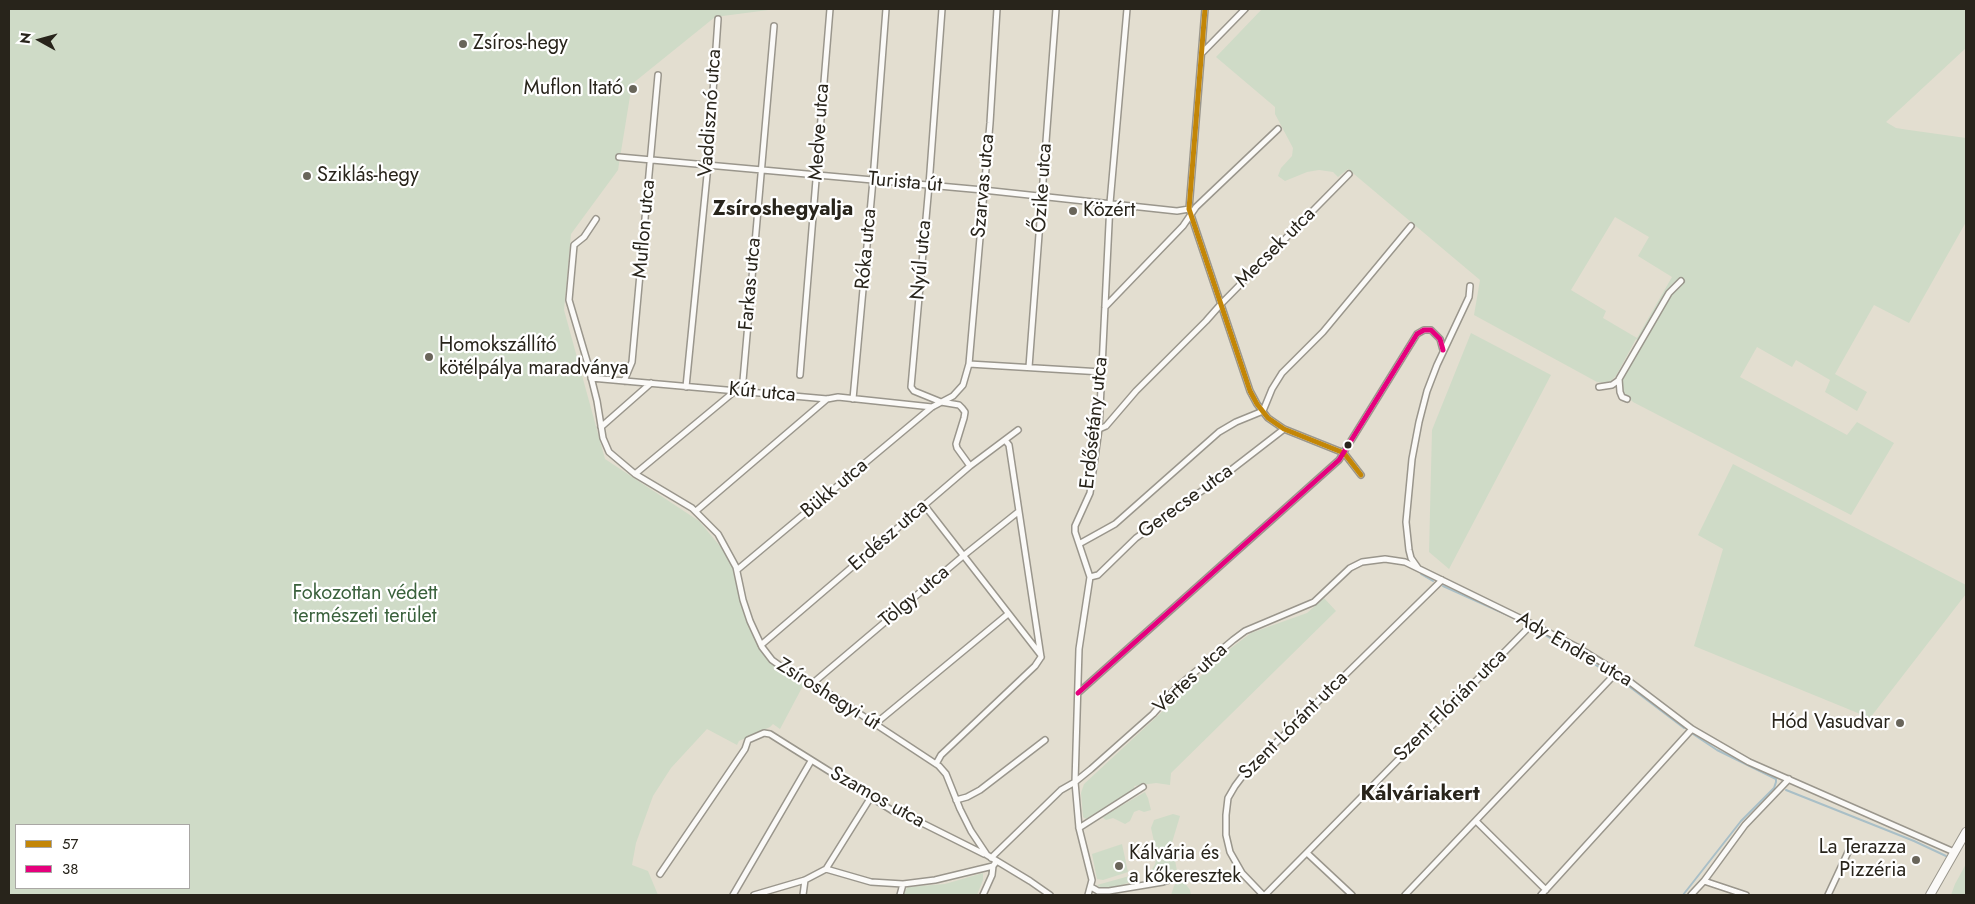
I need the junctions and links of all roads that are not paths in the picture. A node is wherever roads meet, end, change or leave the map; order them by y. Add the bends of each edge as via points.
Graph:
1 (830, 9) edge
2 (886, 9) edge
3 (942, 9) edge
4 (997, 9) edge
5 (1056, 9) edge
6 (1128, 9) edge
7 (1205, 9) edge
8 (1245, 9) edge
9 (718, 19) dead end
10 (774, 26) dead end
11 (1201, 54) junction
12 (658, 75) dead end
13 (1278, 128) dead end
14 (619, 157) dead end
15 (651, 160) junction
16 (708, 165) junction
17 (762, 170) junction
18 (1349, 174) dead end
19 (817, 175) junction
20 (873, 180) junction
21 (930, 186) junction
22 (983, 190) junction
23 (1043, 196) junction
24 (1110, 203) junction
25 (1190, 212) junction
26 (596, 219) dead end
27 (1411, 226) dead end
28 (1681, 281) dead end
29 (1470, 286) dead end
30 (1222, 304) junction
31 (1105, 308) junction
32 (1444, 350) junction
33 (969, 364) junction
34 (1029, 367) junction
35 (1102, 372) junction
36 (800, 375) dead end
37 (591, 378) junction
38 (1619, 379) junction
39 (624, 381) junction
40 (651, 383) junction
41 (686, 387) junction
42 (1599, 387) dead end
43 (738, 392) junction
44 (827, 399) junction
45 (853, 399) junction
46 (1627, 400) dead end
47 (941, 402) junction
48 (932, 407) junction
49 (1263, 412) junction
50 (601, 427) junction
51 (1099, 428) junction
52 (1284, 429) junction
53 (1018, 430) dead end
54 (1005, 440) junction
55 (1344, 453) junction
56 (970, 466) junction
57 (635, 474) junction
58 (1361, 475) dead end
59 (925, 506) junction
60 (696, 511) junction
61 (1018, 512) junction
62 (1079, 544) junction
63 (963, 556) junction
64 (1419, 569) junction
65 (737, 570) junction
66 (1090, 576) junction
67 (1442, 580) junction
68 (1008, 614) junction
69 (1532, 624) junction
70 (761, 645) junction
71 (1041, 657) junction
72 (1617, 672) junction
73 (812, 683) junction
74 (1078, 693) junction
75 (875, 724) junction
76 (1692, 729) junction
77 (1045, 740) dead end
78 (811, 761) junction
79 (936, 764) junction
80 (1789, 779) junction
81 (1075, 782) junction
82 (1143, 788) dead end
83 (871, 797) junction
84 (956, 800) junction
85 (1476, 821) junction
86 (1079, 828) junction
87 (1966, 832) edge
88 (1849, 850) dead end
89 (1308, 852) junction
90 (1954, 852) junction
91 (992, 860) junction
92 (826, 869) junction
93 (660, 874) dead end
94 (1178, 877) dead end
95 (805, 880) junction
96 (1704, 882) junction
97 (903, 884) junction
98 (1546, 890) junction
99 (1090, 891) edge
100 (733, 895) edge
101 (754, 895) edge
102 (803, 895) edge
103 (900, 895) edge
104 (983, 895) edge
105 (1050, 895) edge
106 (1264, 895) edge
107 (1352, 895) edge
108 (1405, 895) edge
109 (1541, 895) edge
110 (1691, 895) edge
111 (1746, 895) edge
112 (1828, 895) edge
113 (1930, 895) edge

1 - 19 street, Medve utca
2 - 20 street, Róka utca
3 - 21 street, Nyúl utca
4 - 22 street, Szarvas utca
5 - 23 street, Őzike utca
6 - 24 street, Erdősétány utca
7 - 11 street
8 - 11 street
9 - 16 street, Vaddisznó utca
10 - 17 street, Farkas utca
11 - 25 street
12 - 15 street, Muflon utca
13 - 25 street
14 - 15 street, Turista út
15 - 16 street, Turista út
15 - 39 street, Muflon utca via 632,362
16 - 17 street, Turista út
16 - 41 street, Vaddisznó utca
17 - 19 street, Turista út
17 - 43 street, Farkas utca
18 - 30 street, Mecsek utca
19 - 20 street, Turista út
19 - 36 street, Medve utca
20 - 21 street, Turista út
20 - 45 street, Róka utca
21 - 22 street, Turista út
21 - 47 street, Nyúl utca via 910,387
22 - 23 street, Turista út
22 - 33 street, Szarvas utca
23 - 24 street, Turista út
23 - 34 street, Őzike utca
24 - 25 street, Turista út
24 - 31 street, Erdősétány utca
25 - 30 street
25 - 31 street
26 - 37 street, Zsíroshegyi út via 574,245 569,300
27 - 49 street via 1323,332 1282,373
28 - 38 street via 1669,293
29 - 32 street via 1464,310
30 - 49 street via 1250,391
30 - 51 street, Mecsek utca via 1106,426
31 - 35 street, Erdősétány utca
32 - 55 street via 1440,339 1431,330 1417,334
32 - 64 street via 1419,422 1411,468 1407,541 1411,558
33 - 34 street
33 - 47 street, Szarvas utca via 959,391
34 - 35 street
35 - 51 street, Erdősétány utca
37 - 39 street, Kút utca
37 - 50 street, Zsíroshegyi út
38 - 42 street via 1612,385
38 - 46 street via 1620,392
39 - 40 street, Kút utca
40 - 41 street, Kút utca
40 - 50 street
41 - 43 street, Kút utca
43 - 44 street, Kút utca
43 - 57 street
44 - 45 street, Kút utca
44 - 60 street
45 - 48 street, Kút utca
47 - 48 street, Bükk utca
47 - 56 street via 959,405 965,412 956,444
48 - 65 street, Bükk utca
49 - 52 street
49 - 62 street, Gerecse utca via 1219,432 1115,524
50 - 57 street, Zsíroshegyi út via 609,452
51 - 62 street, Erdősétány utca via 1090,493 1076,526
52 - 55 street
52 - 66 street, Gerecse utca via 1136,538 1098,575
53 - 54 street, Erdész utca
54 - 56 street, Erdész utca
54 - 61 street
55 - 58 street
55 - 74 street
56 - 59 street, Erdész utca
57 - 60 street, Zsíroshegyi út
59 - 63 street
59 - 70 street, Erdész utca
60 - 65 street, Zsíroshegyi út via 720,538
61 - 63 street, Tölgy utca
61 - 71 street
62 - 66 street, Erdősétány utca
63 - 68 street
63 - 73 street, Tölgy utca
64 - 67 street, Ady Endre utca
64 - 81 street, Vértes utca via 1405,562 1384,559 1362,562 1350,568 1314,602 1245,631 1176,688 1152,714
65 - 70 street, Zsíroshegyi út via 744,606
66 - 74 street, Erdősétány utca via 1079,650
67 - 69 street, Ady Endre utca
67 - 106 street, Szent Lóránt utca via 1244,774 1228,798 1226,835 1230,852 1242,873
68 - 71 street
68 - 75 street
69 - 72 street, Ady Endre utca
69 - 89 street, Szent Flórián utca
70 - 73 street, Zsíroshegyi út via 777,664
71 - 79 street via 941,755
72 - 76 street, Ady Endre utca
72 - 85 street
73 - 75 street, Zsíroshegyi út
74 - 81 street, Erdősétány utca
75 - 79 street, Zsíroshegyi út
76 - 80 street, Ady Endre utca via 1749,762
76 - 98 street
77 - 84 street via 980,790
78 - 83 street, Szamos utca
78 - 93 street, Szamos utca via 770,734 764,733 748,740
78 - 100 street
79 - 84 street, Zsíroshegyi út via 946,774
80 - 90 street, Ady Endre utca
80 - 96 street via 1745,825
81 - 86 street, Erdősétány utca
81 - 91 street, Vértes utca via 1061,790
82 - 86 street
83 - 91 street, Szamos utca
83 - 92 street
84 - 91 street, Zsíroshegyi út via 971,831
85 - 98 street
85 - 108 street
86 - 99 street, Erdősétány utca via 1091,876
87 - 90 street
88 - 112 street
89 - 106 street, Szent Flórián utca
89 - 107 street
90 - 113 street
91 - 97 street via 935,880
91 - 104 street via 992,875
91 - 105 street, Zsíroshegyi út
92 - 95 street
92 - 97 street via 871,882
94 - 99 street via 1163,882
95 - 101 street
95 - 102 street
96 - 110 street
96 - 111 street
97 - 103 street
98 - 109 street

